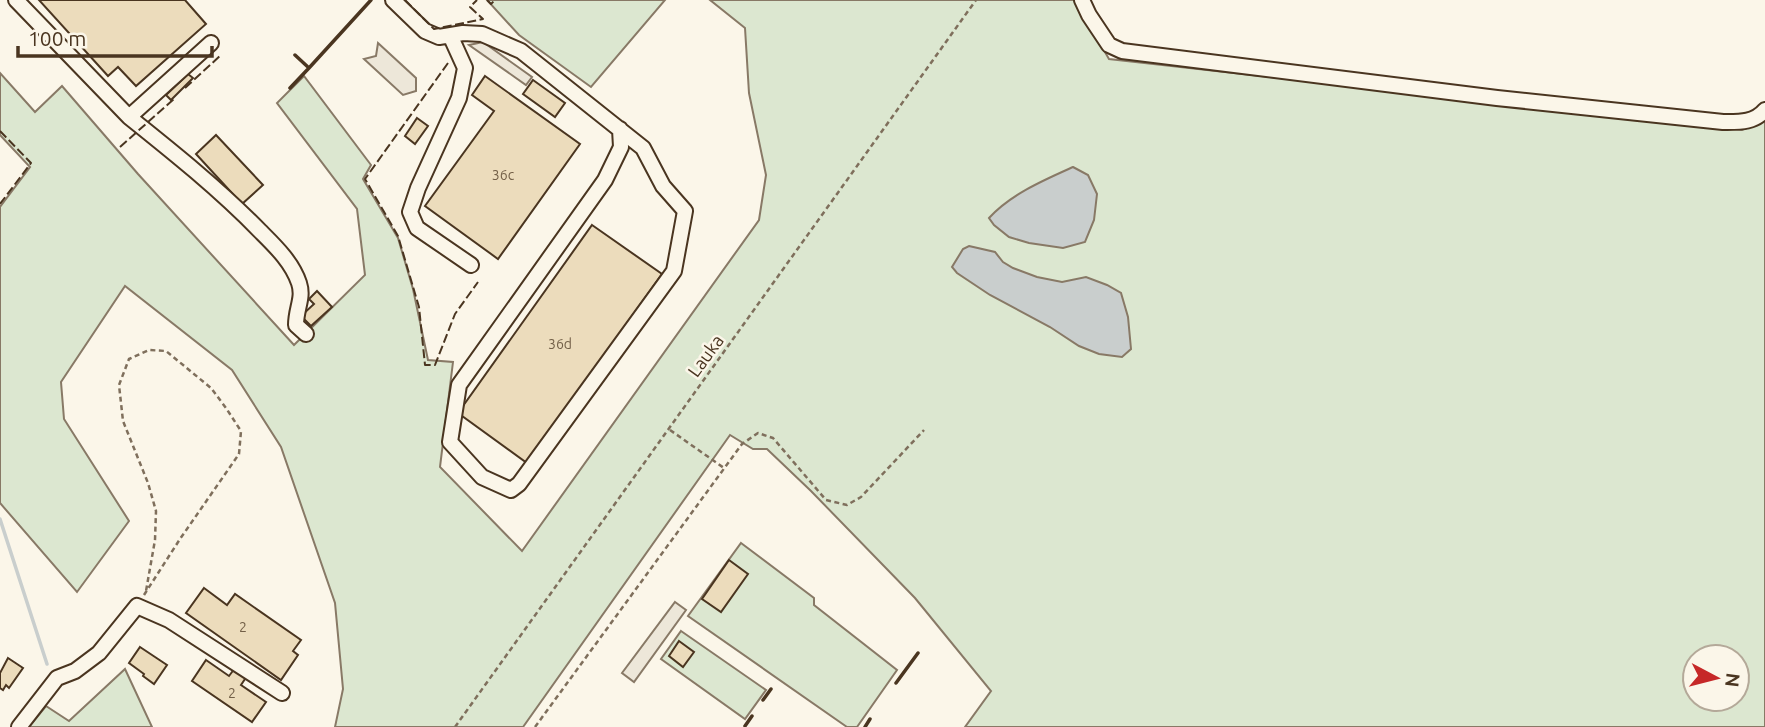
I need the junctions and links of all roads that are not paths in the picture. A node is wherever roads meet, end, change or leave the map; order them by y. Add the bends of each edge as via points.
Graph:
1 (16, 0) edge
2 (393, 0) edge
3 (1082, 0) edge
4 (450, 35) junction
5 (211, 43) dead end
6 (1765, 110) edge
7 (129, 117) junction
8 (620, 129) junction
9 (471, 265) dead end
10 (306, 334) dead end
11 (282, 693) dead end
12 (19, 727) edge

1 - 7 street
2 - 4 street via 425,32
3 - 6 street via 1109,45 1122,51 1723,122 1748,122
4 - 8 street via 482,34 521,51
4 - 9 street via 465,68 459,98 410,212 417,228
5 - 7 street
7 - 10 street via 226,197 283,255 298,281 302,296 296,325
8 - 8 street via 643,148 663,186 685,211 674,271 511,490 482,477 450,442 459,386 605,180 621,147
11 - 12 street via 169,620 137,607 99,653 57,678

